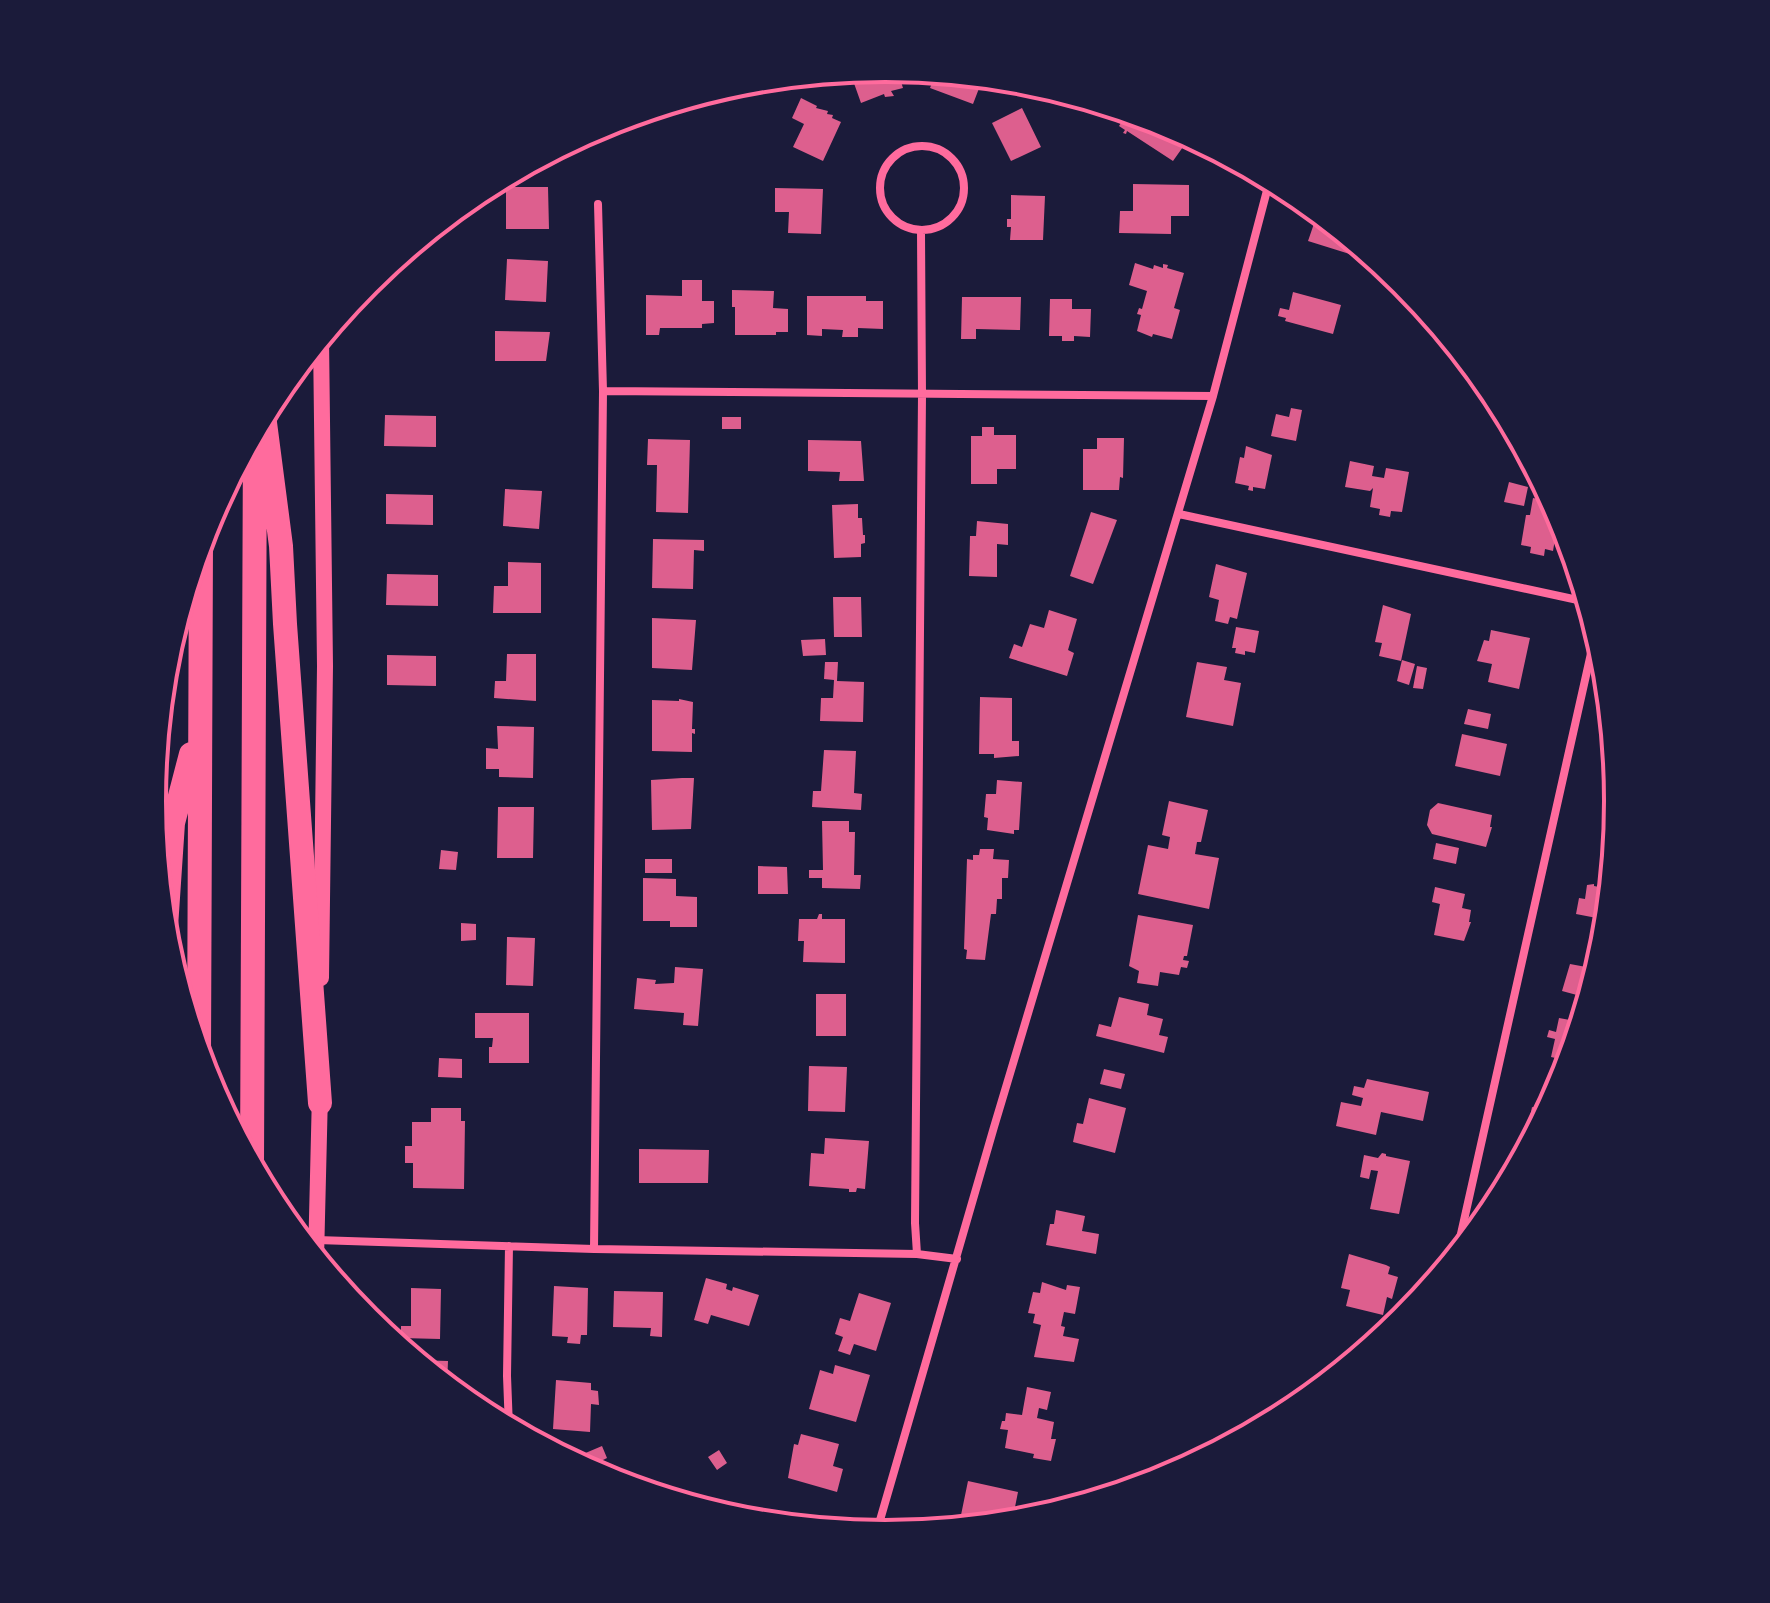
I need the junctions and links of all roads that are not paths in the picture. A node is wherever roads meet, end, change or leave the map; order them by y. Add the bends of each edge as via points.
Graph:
1 (1267, 192) edge
2 (598, 204) dead end
3 (921, 232) junction
4 (321, 354) edge
5 (603, 391) junction
6 (922, 395) junction
7 (1213, 396) junction
8 (267, 435) edge
9 (255, 455) edge
10 (1179, 514) junction
11 (201, 580) edge
12 (1575, 599) edge
13 (1590, 657) edge
14 (200, 721) junction
15 (170, 873) edge
16 (199, 1017) edge
17 (320, 1103) junction
18 (252, 1143) edge
19 (1461, 1232) edge
20 (317, 1240) junction
21 (317, 1243) edge
22 (509, 1246) junction
23 (594, 1249) junction
24 (917, 1254) junction
25 (957, 1259) junction
26 (508, 1415) edge
27 (880, 1521) edge

1 - 7 street
2 - 5 street
3 - 3 street via 947,224 963,202 963,175 948,153 922,145 897,153 881,174 880,201 896,223
3 - 6 street
4 - 17 main road via 325,707
5 - 6 street
5 - 23 street
6 - 7 street
6 - 24 street
7 - 10 street
8 - 17 highway via 281,546
9 - 18 highway
10 - 12 street
10 - 25 street
11 - 14 highway
13 - 19 street
14 - 15 highway via 173,823
14 - 16 highway
17 - 20 main road
20 - 21 main road
20 - 22 street
22 - 23 street
22 - 26 street
23 - 24 street
24 - 25 street
25 - 27 street

